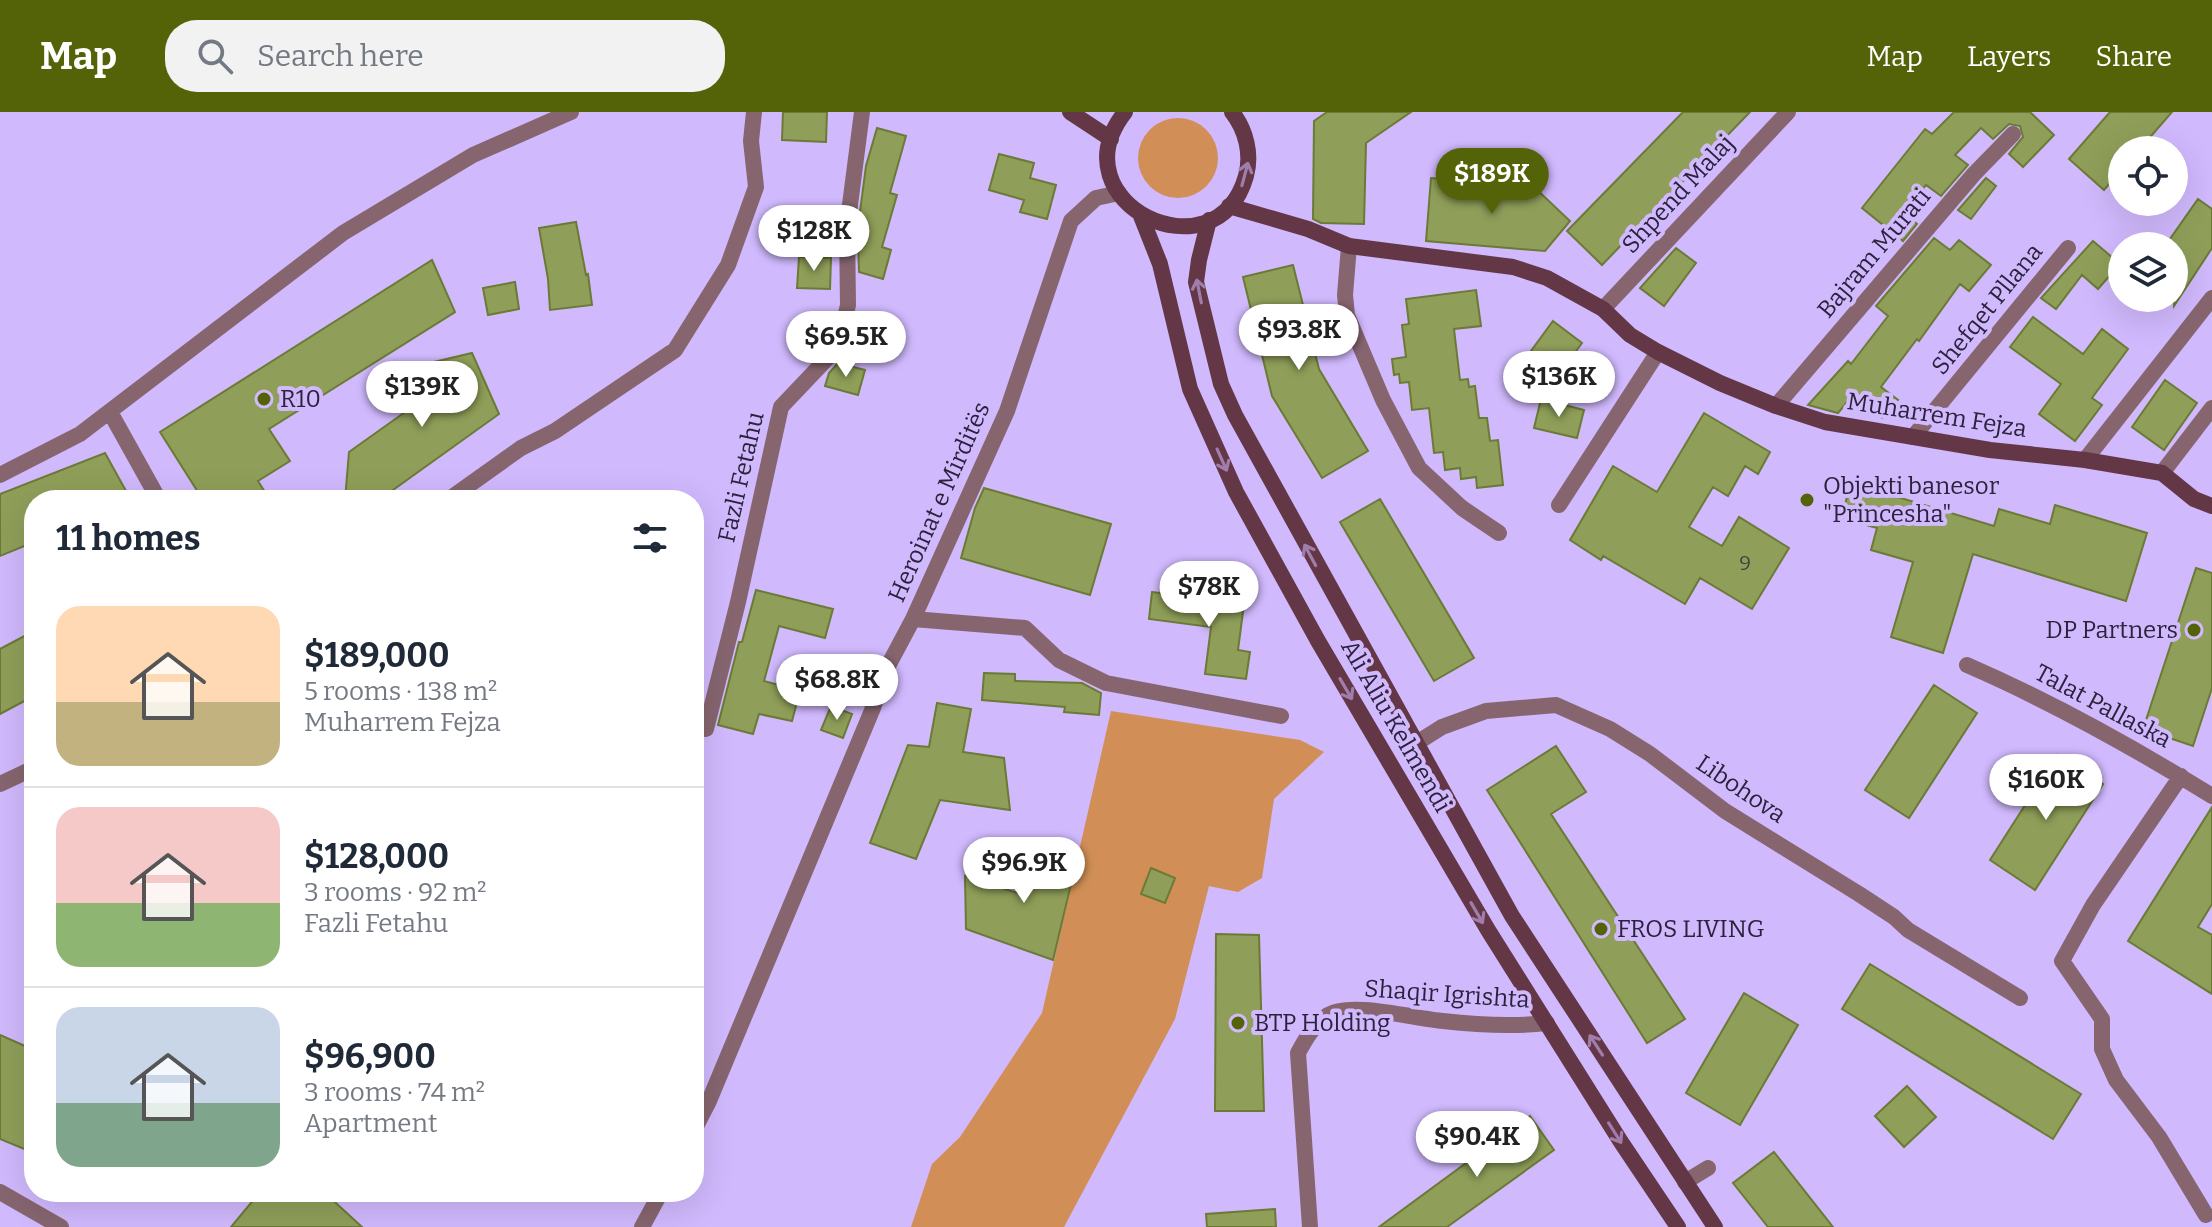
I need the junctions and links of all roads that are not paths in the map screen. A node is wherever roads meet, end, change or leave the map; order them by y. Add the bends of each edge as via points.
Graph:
1 (571, 112) edge
2 (754, 112) edge
3 (862, 112) edge
4 (1070, 112) edge
5 (1125, 112) edge
6 (1232, 112) edge
7 (1788, 112) edge
8 (2013, 134) dead end
9 (1111, 139) junction
10 (1119, 193) junction
11 (1229, 206) junction
12 (1141, 216) junction
13 (1209, 220) junction
14 (1349, 246) junction
15 (2068, 248) dead end
16 (2212, 298) edge
17 (1603, 309) junction
18 (1658, 352) junction
19 (1776, 406) junction
20 (2212, 408) edge
21 (110, 412) junction
22 (1913, 437) junction
23 (2085, 460) junction
24 (2162, 473) junction
25 (0, 475) edge
26 (153, 490) edge
27 (462, 490) edge
28 (1559, 505) dead end
29 (2212, 506) edge
30 (1499, 533) dead end
31 (913, 619) junction
32 (1967, 665) dead end
33 (1281, 716) dead end
34 (706, 729) dead end
35 (1415, 744) junction
36 (24, 773) edge
37 (2181, 776) junction
38 (0, 784) edge
39 (2212, 796) edge
40 (2020, 998) dead end
41 (1547, 1023) junction
42 (704, 1111) edge
43 (1708, 1168) dead end
44 (1685, 1182) junction
45 (0, 1192) edge
46 (656, 1202) edge
47 (2206, 1215) dead end
48 (61, 1227) edge
49 (642, 1227) edge
50 (1310, 1227) edge
51 (1678, 1227) edge
52 (1715, 1227) edge

1 - 21 street via 473,155 343,233
2 - 27 street via 756,187 728,265 675,350
3 - 34 street, Fazli Fetahu via 847,228 848,305 838,347 781,407
4 - 9 main road
5 - 9 main road
11 -> 6 main road via 1243,185 1248,160 1245,135
7 - 17 street, Shpend Malaj
8 - 19 street, Bajram Murati
9 - 10 main road via 1109,170
10 - 12 main road
10 - 31 street, Heroinat e Mirditës via 1096,198 1071,221 1007,411
11 - 13 main road
11 - 14 main road, Muharrem Fejza
12 - 13 main road via 1171,227
12 -> 41 main road, Ali Aliu Kelmendi via 1160,264 1190,389 1236,492 1383,753
35 -> 13 main road, Ali Aliu Kelmendi via 1221,384 1196,282
14 - 17 main road, Muharrem Fejza via 1513,267 1547,278
14 - 30 street via 1347,315 1383,400 1419,468
15 - 22 street, Shefqet Pllana
16 - 23 street
17 - 18 main road, Muharrem Fejza
18 - 19 main road, Muharrem Fejza
18 - 28 street
19 - 22 main road, Muharrem Fejza via 1825,422
20 - 24 street
21 - 25 street via 80,434
21 - 26 street
22 - 23 main road, Muharrem Fejza
23 - 24 main road, Muharrem Fejza
24 - 29 main road, Muharrem Fejza via 2194,499
31 - 33 street via 1025,628 1059,660 1106,683
31 - 42 street, Heroinat e Mirditës via 888,666
32 - 37 street, Talat Pallaska via 2041,698
35 - 40 street, Libohova via 1442,727 1486,711 1556,705 1650,754 1725,811
44 -> 35 main road, Ali Aliu Kelmendi via 1512,916
36 - 38 street
37 - 39 street, Talat Pallaska
37 - 47 street via 2093,905 2062,961 2102,1019 2102,1049 2116,1080 2159,1137
41 - 50 street, Shaqir Igrishta via 1441,1021 1366,1010 1329,1014 1298,1053
41 -> 51 main road, Ali Aliu Kelmendi
43 - 44 street
44 - 52 main road, Ali Aliu Kelmendi
45 - 48 street
46 - 49 street

